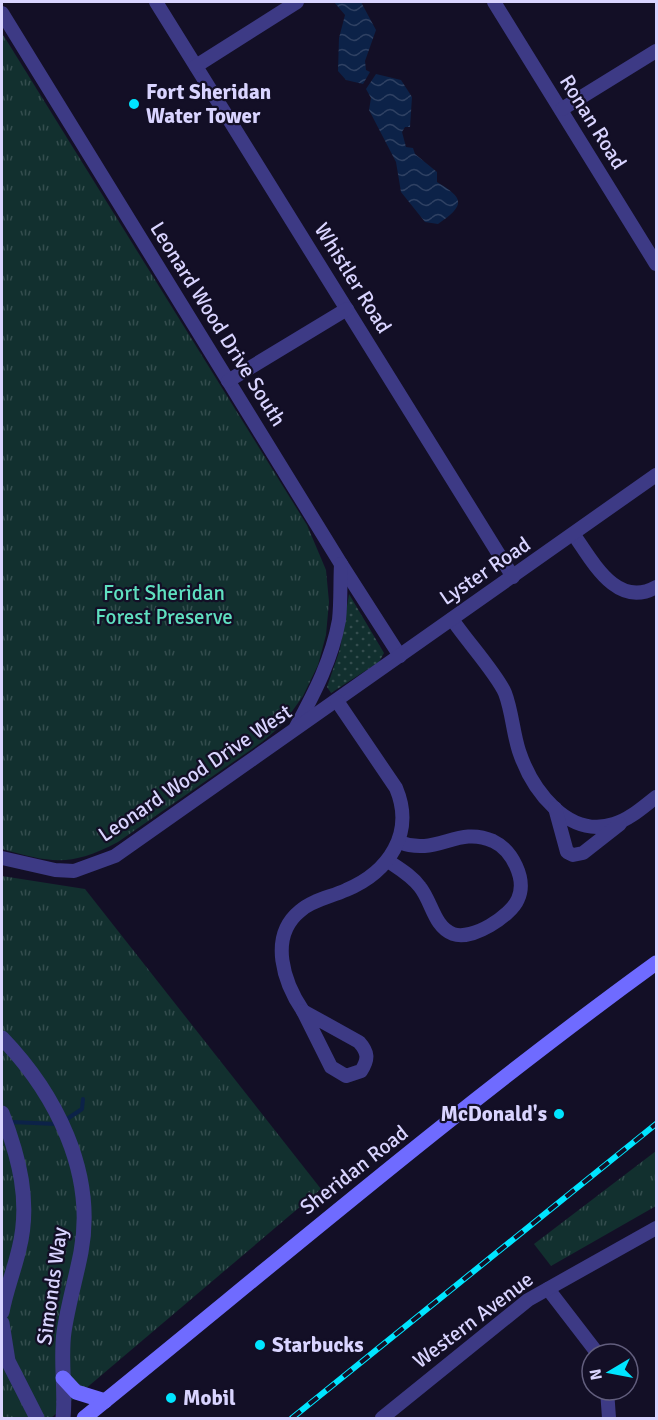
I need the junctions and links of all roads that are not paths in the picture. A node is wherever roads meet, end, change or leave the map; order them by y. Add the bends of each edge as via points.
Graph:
1 (156, 2) edge
2 (297, 2) edge
3 (494, 2) edge
4 (2, 13) edge
5 (657, 51) edge
6 (196, 66) junction
7 (562, 110) junction
8 (657, 264) edge
9 (347, 309) junction
10 (228, 381) junction
11 (657, 475) edge
12 (574, 535) junction
13 (341, 564) junction
14 (513, 578) junction
15 (657, 587) edge
16 (452, 618) junction
17 (400, 656) junction
18 (337, 700) junction
19 (295, 730) junction
20 (657, 797) edge
21 (555, 808) junction
22 (626, 819) junction
23 (399, 842) junction
24 (2, 858) edge
25 (388, 861) junction
26 (657, 963) edge
27 (303, 1011) junction
28 (2, 1038) edge
29 (2, 1113) edge
30 (657, 1228) edge
31 (548, 1289) junction
32 (2, 1312) edge
33 (2, 1323) edge
34 (589, 1342) edge
35 (63, 1378) junction
36 (105, 1401) junction
37 (608, 1402) edge
38 (37, 1419) edge
39 (63, 1419) edge
40 (84, 1419) edge
41 (382, 1419) edge
42 (609, 1419) edge

1 - 6 street, Whistler Road
2 - 6 street
3 - 7 street, Ronan Road
4 - 10 street, Leonard Wood Drive South
5 - 7 street
6 - 9 street, Whistler Road
7 - 8 street, Ronan Road
9 - 10 street
9 - 14 street, Whistler Road
10 - 13 street, Leonard Wood Drive South
11 - 12 street, Lyster Road
12 - 14 street, Lyster Road
12 - 15 street via 609,582 633,593
13 - 17 street, Leonard Wood Drive South
13 - 19 street via 339,618 333,646 323,676
14 - 16 street, Lyster Road
16 - 17 street, Lyster Road
16 - 21 street via 505,693 525,765
17 - 18 street, Lyster Road
18 - 19 street, Leonard Wood Drive West
18 - 23 street via 396,788 403,812
19 - 24 street, Leonard Wood Drive West via 115,856 74,871
20 - 22 street
21 - 22 street via 566,819 597,827
21 - 22 street via 567,852 573,855 583,853
23 - 25 street
23 - 25 street via 421,848 469,836 494,842 507,851 519,875 518,899 510,910 481,931 452,934 436,920 419,885
25 - 27 street via 363,882 300,910 287,926 281,948 283,964 290,989
26 - 36 main road, Sheridan Road via 332,1213
27 - 27 street via 331,1067 346,1076 361,1071 366,1049
28 - 35 street, Simonds Way via 27,1064 49,1098 71,1145 81,1180 81,1251 64,1333
29 - 32 street, Simonds Way via 22,1176 23,1229
30 - 31 street, Western Avenue
31 - 34 street
31 - 41 street, Western Avenue via 502,1319
33 - 38 street, Simonds Way via 8,1361
35 - 36 main road via 76,1392
35 - 39 street, Simonds Way
36 - 40 main road, Sheridan Road
37 - 42 street

